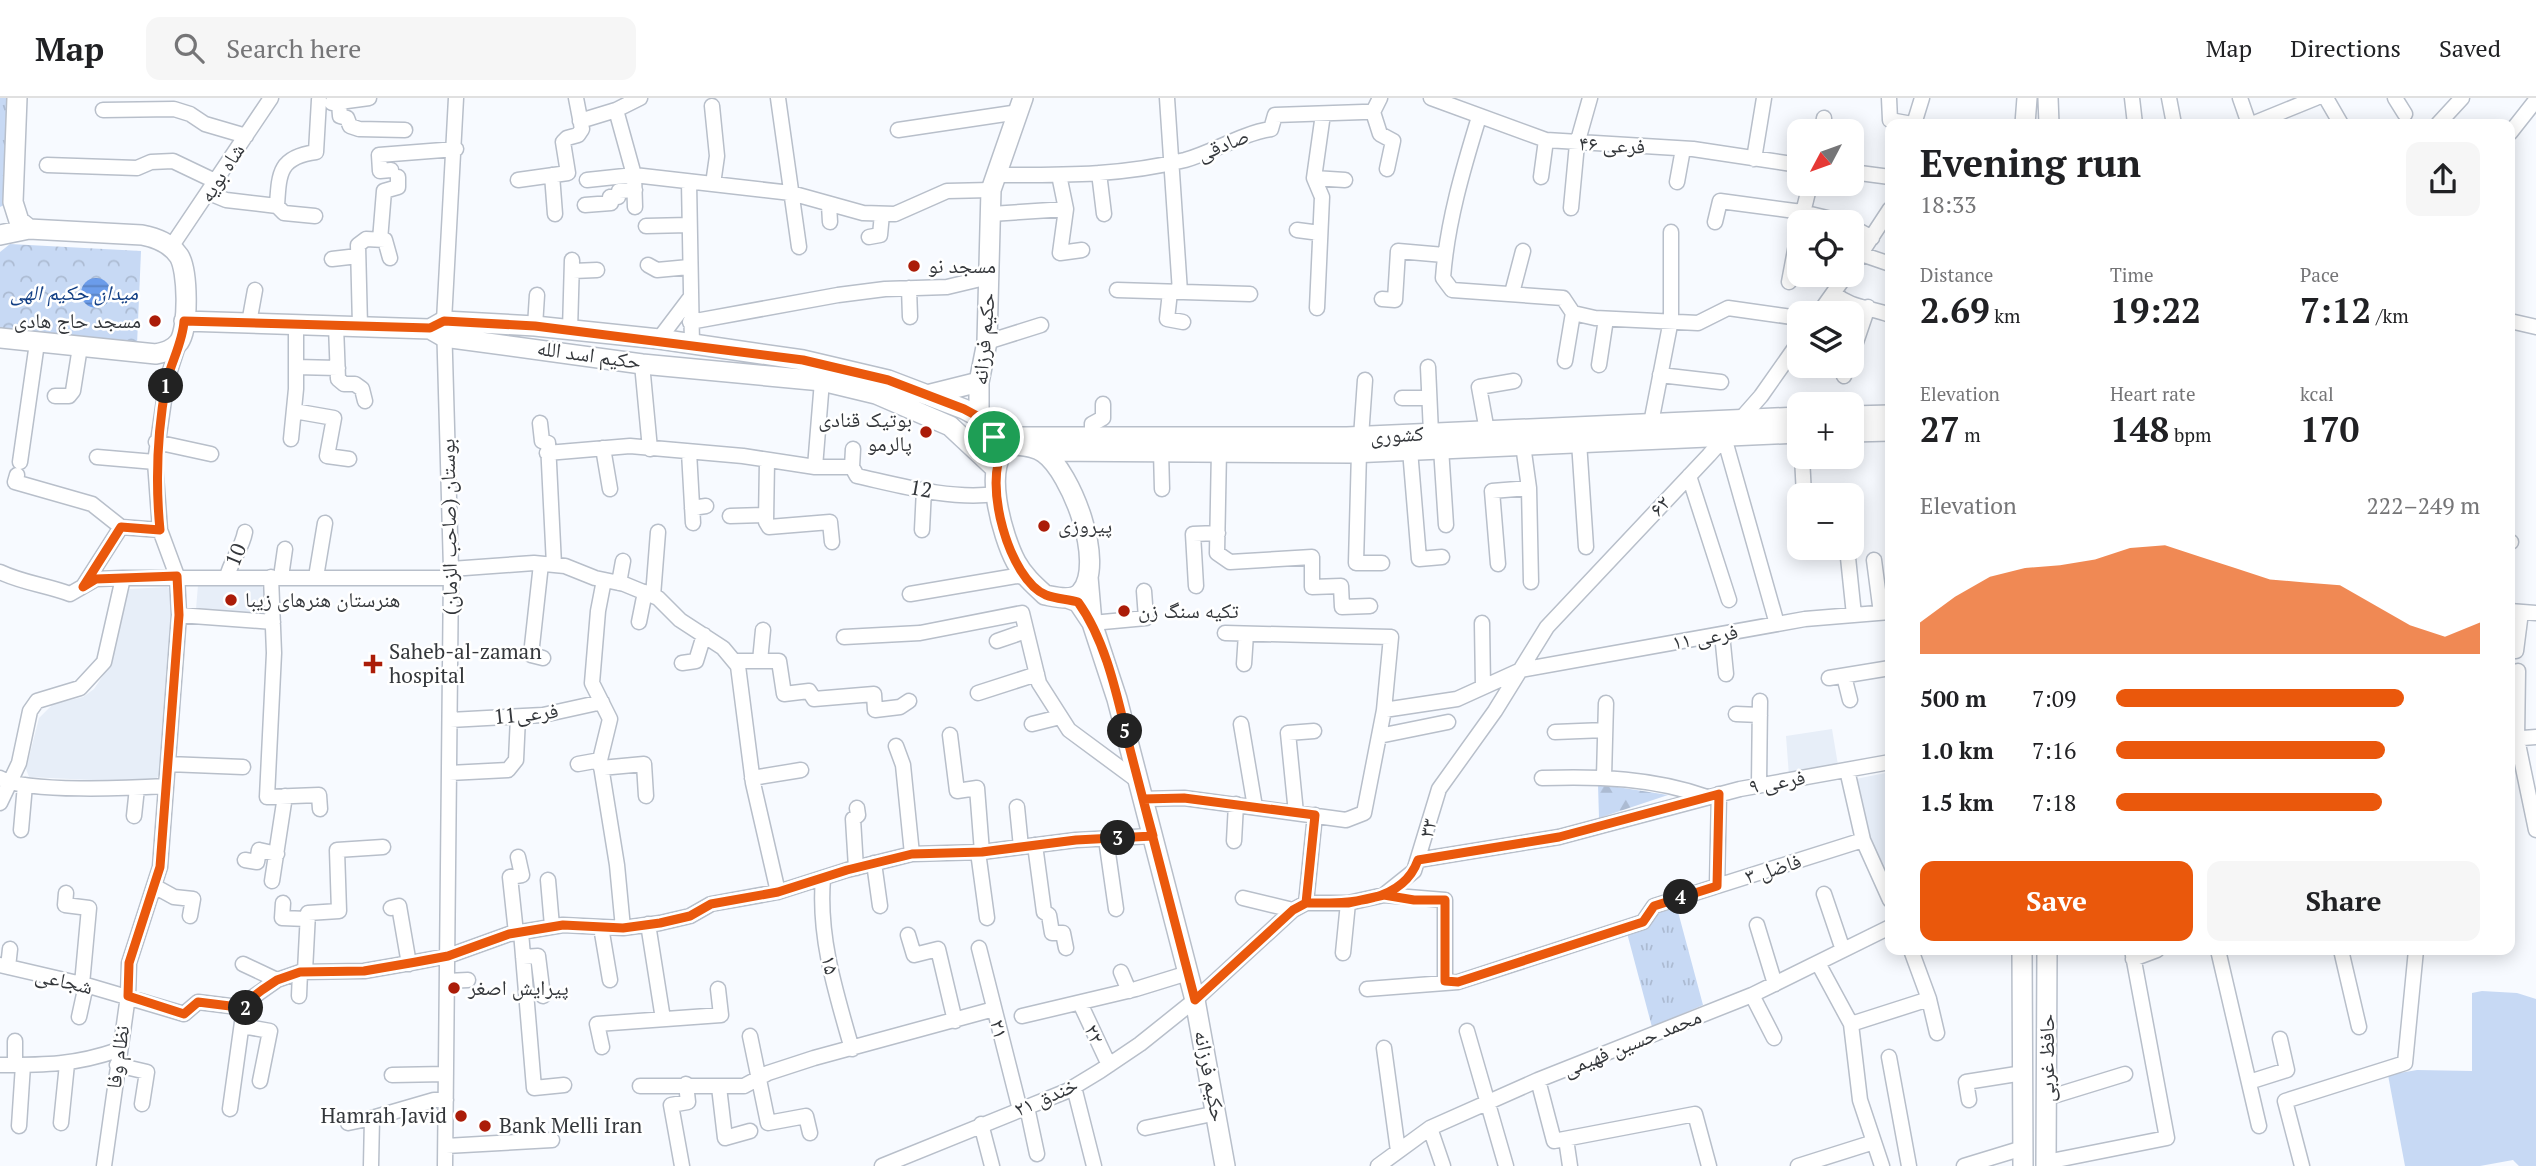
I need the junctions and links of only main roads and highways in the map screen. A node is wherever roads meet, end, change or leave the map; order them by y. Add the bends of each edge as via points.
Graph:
1 (17, 98) edge
2 (2027, 98) edge
3 (2048, 98) edge
4 (1021, 105) edge
5 (2025, 119) edge
6 (2049, 119) edge
7 (6, 207) edge
8 (29, 229) junction
9 (0, 235) edge
10 (184, 321) junction
11 (526, 333) junction
12 (0, 338) edge
13 (979, 382) junction
14 (928, 395) junction
15 (1864, 416) edge
16 (979, 417) junction
17 (1787, 417) edge
18 (1885, 417) edge
19 (1885, 419) edge
20 (1864, 427) edge
21 (1787, 433) edge
22 (1436, 441) junction
23 (999, 443) junction
24 (1360, 444) junction
25 (1042, 451) junction
26 (995, 468) junction
27 (1088, 577) junction
28 (1067, 598) junction
29 (1092, 623) junction
30 (2022, 955) edge
31 (2047, 955) edge
32 (2022, 1045) junction
33 (2047, 1047) junction
34 (2023, 1157) edge
35 (2046, 1164) edge
36 (1225, 1166) edge

1 - 7 main road
2 - 5 main road
3 - 6 main road
4 - 13 main road, حکیم فرزانه via 994,183 986,342
7 - 8 main road
8 - 9 main road
8 - 10 main road via 158,239 171,247 186,271
10 - 11 main road, حکیم اسد الله
10 - 12 main road via 179,343 156,354
11 - 14 main road, حکیم اسد الله via 570,330 803,360 888,380
11 - 26 main road, حکیم اسد الله via 642,364 822,380 876,394 950,426
13 - 14 main road
13 - 16 main road, حکیم فرزانه
14 - 16 main road, حکیم اسد الله
15 - 18 main road
16 - 23 main road
17 - 22 main road, کشوری via 1487,430
19 - 20 main road
21 - 22 main road, کشوری via 1523,444
22 - 24 main road, کشوری
22 - 24 main road, کشوری via 1410,450
23 - 24 main road, کشوری via 1092,437
23 - 25 main road, کشوری
23 - 26 main road
24 - 25 main road, کشوری
25 - 27 main road, حکیم فرزانه via 1060,471 1075,499 1090,556
26 - 28 main road via 1002,527 1015,561 1045,595
27 - 28 main road via 1081,593
27 - 29 main road, حکیم فرزانه
28 - 29 main road via 1078,602
29 - 36 main road, حکیم فرزانه via 1195,1000
30 - 32 main road, حافظ غربی
31 - 33 main road, حافظ غربی
32 - 33 main road
32 - 34 main road, حافظ غربی
33 - 35 main road, حافظ غربی

